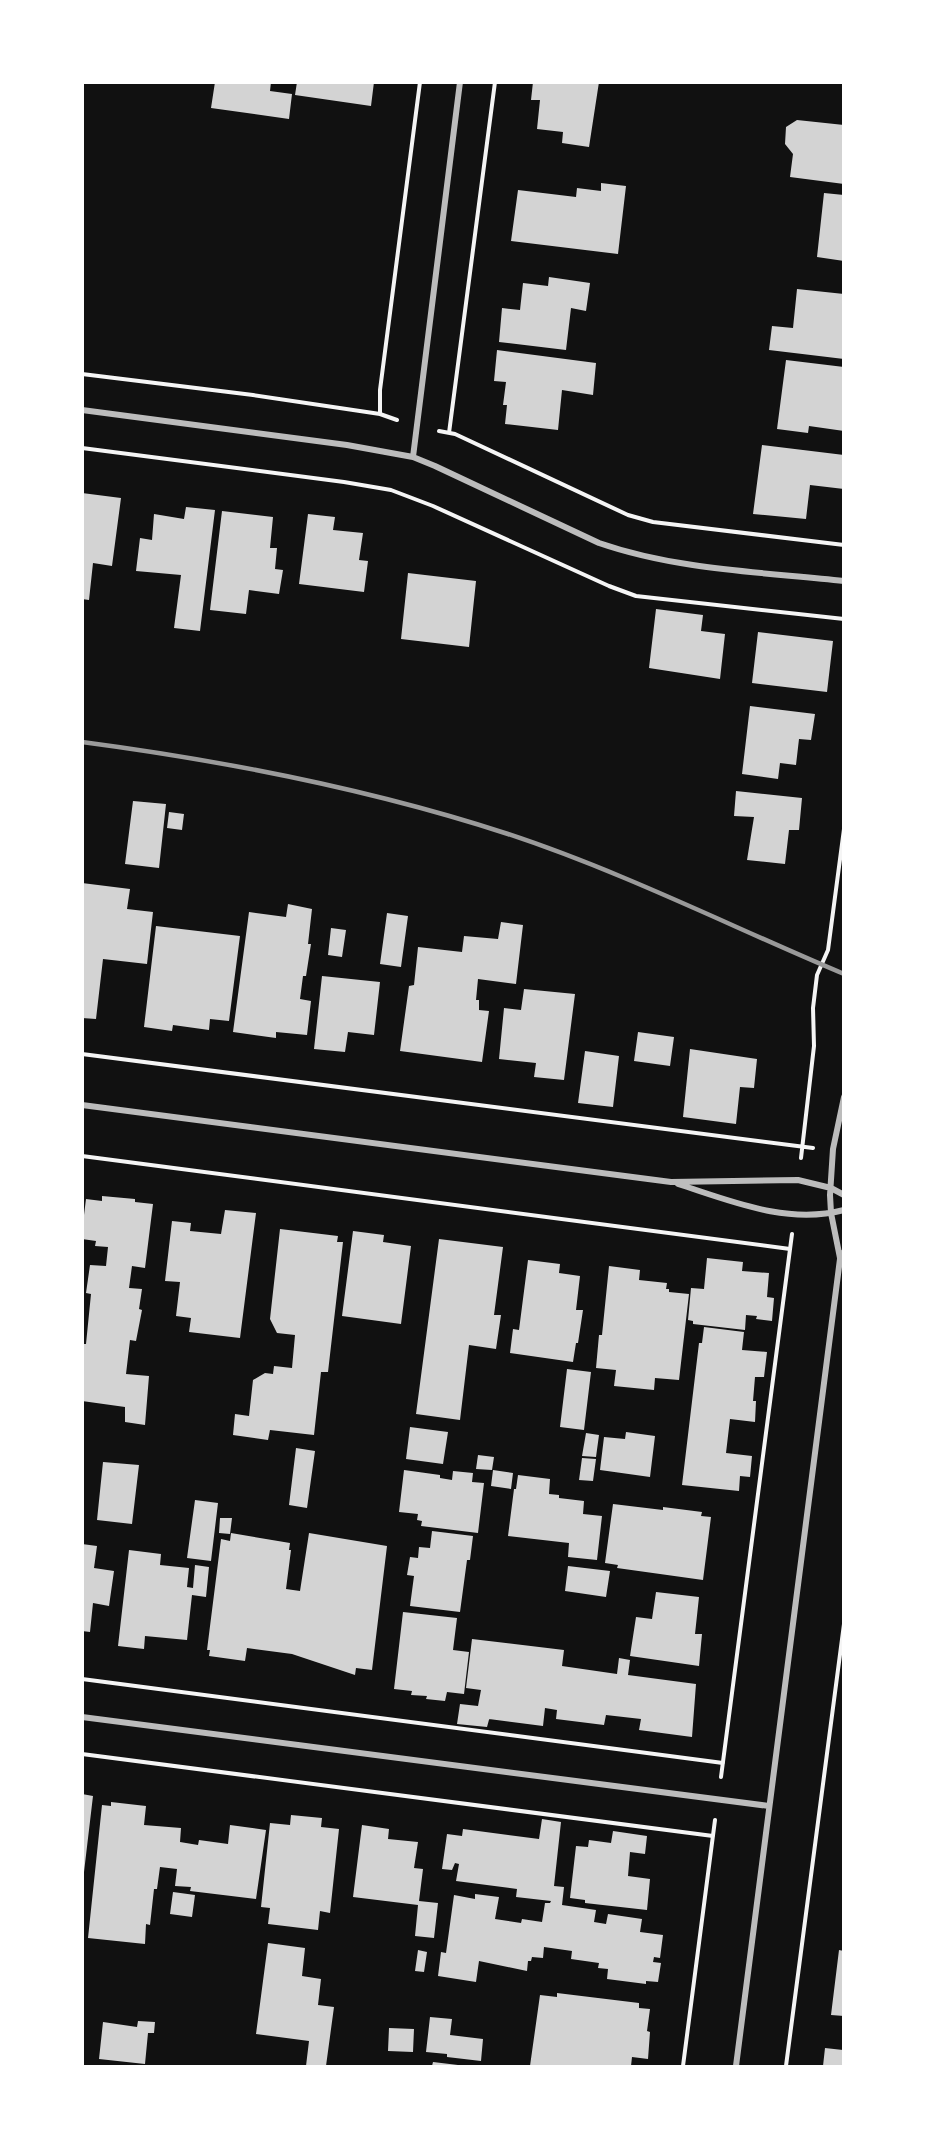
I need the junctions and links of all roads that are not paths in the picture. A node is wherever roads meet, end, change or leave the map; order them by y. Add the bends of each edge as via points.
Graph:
1 (460, 82) edge
2 (82, 410) edge
3 (413, 457) junction
4 (843, 581) edge
5 (843, 1101) edge
6 (82, 1105) edge
7 (672, 1182) junction
8 (831, 1188) junction
9 (843, 1195) edge
10 (843, 1210) edge
11 (831, 1214) junction
12 (843, 1251) edge
13 (840, 1259) junction
14 (82, 1716) edge
15 (769, 1806) junction
16 (736, 2067) edge

1 - 3 street
2 - 3 street
3 - 4 street via 624,551 681,563
5 - 8 street via 833,1149
6 - 7 street
7 - 8 street via 798,1180
7 - 11 street via 741,1205 794,1215
8 - 9 street
8 - 11 street
10 - 11 street
11 - 13 street
12 - 13 street
13 - 15 street
14 - 15 street
15 - 16 street

